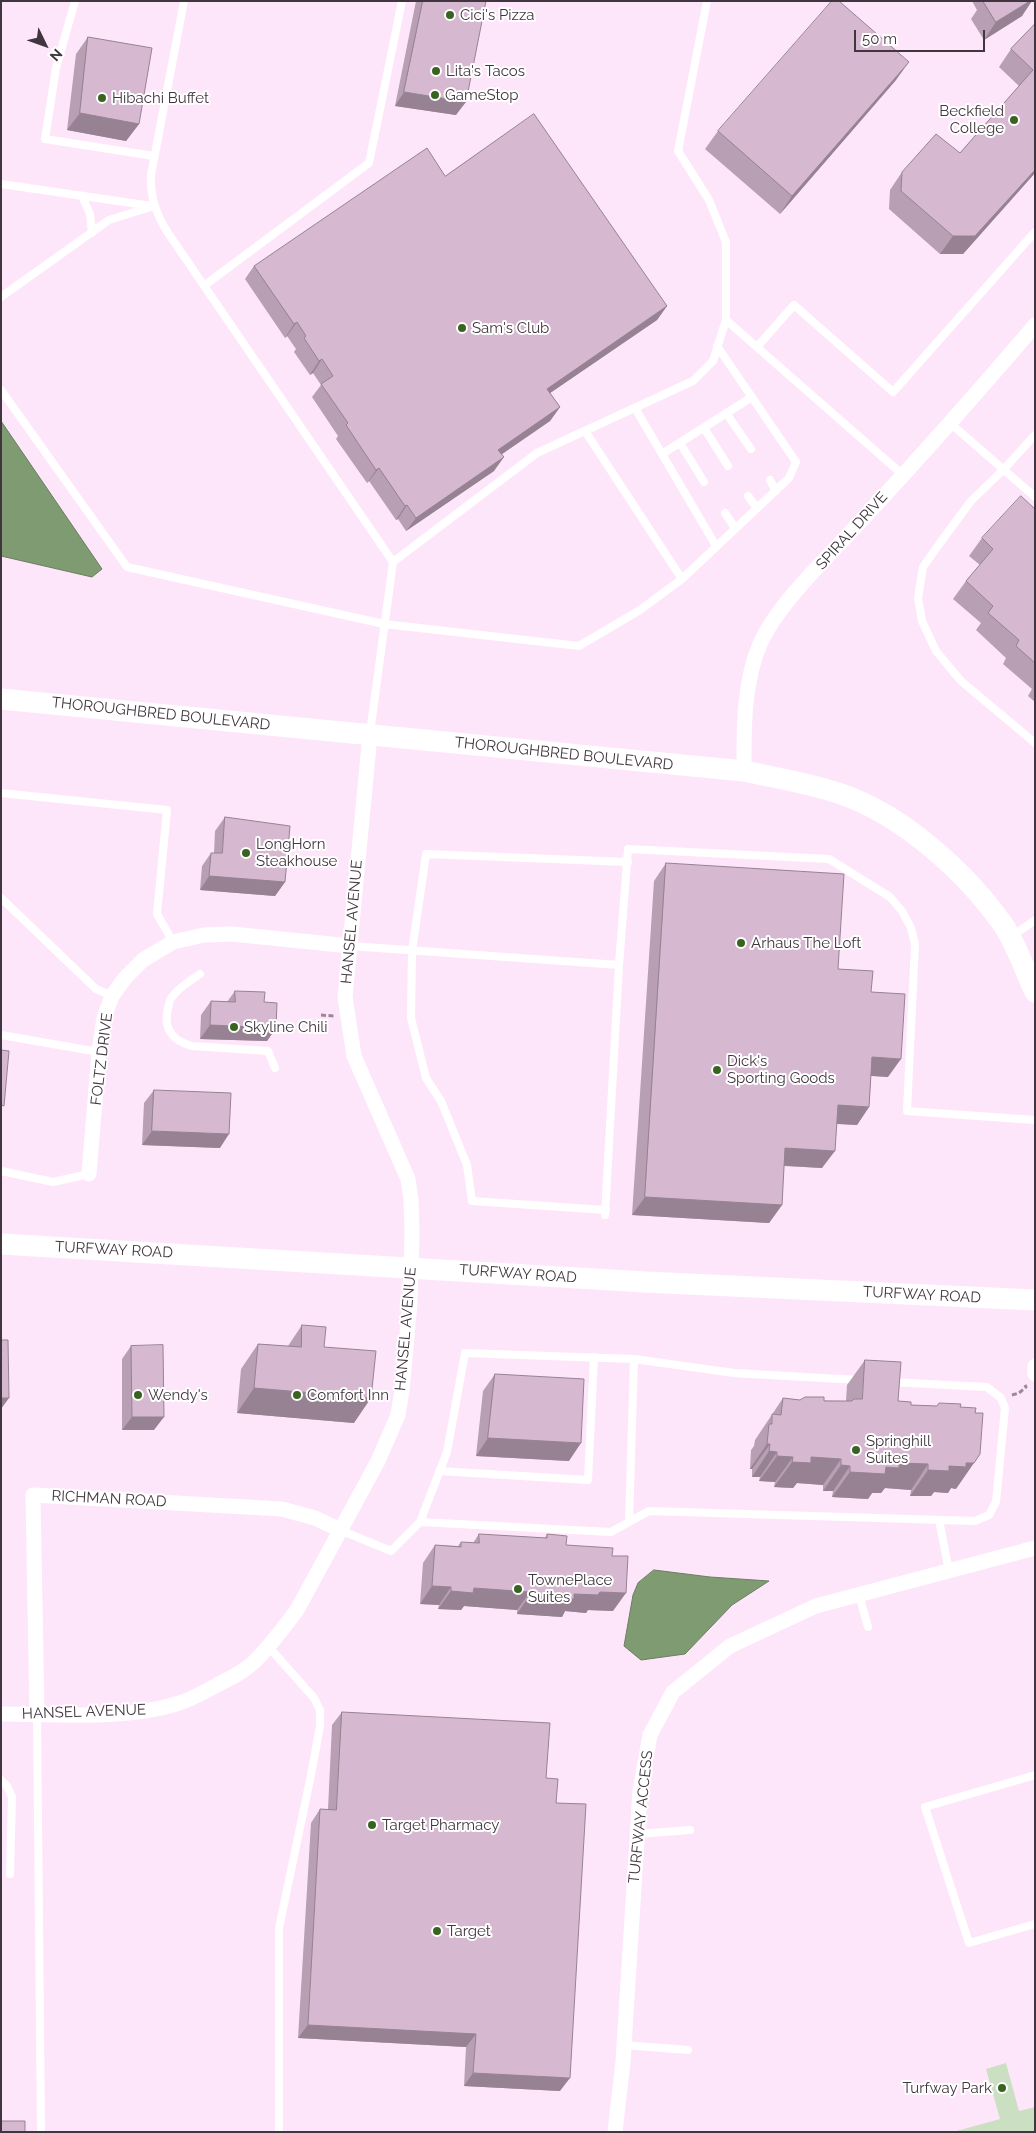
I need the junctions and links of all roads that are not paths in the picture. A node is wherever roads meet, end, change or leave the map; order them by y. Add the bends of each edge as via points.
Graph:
1 (75, 1) edge
2 (184, 1) edge
3 (402, 1) edge
4 (707, 1) edge
5 (154, 156) junction
6 (1, 184) edge
7 (82, 196) junction
8 (154, 206) junction
9 (1035, 232) edge
10 (92, 233) junction
11 (205, 285) junction
12 (1, 297) edge
13 (726, 320) junction
14 (1035, 325) edge
15 (718, 346) junction
16 (757, 347) junction
17 (1, 390) edge
18 (752, 397) junction
19 (634, 408) junction
20 (726, 413) junction
21 (950, 423) junction
22 (704, 428) junction
23 (585, 431) junction
24 (1035, 435) edge
25 (680, 443) junction
26 (750, 449) dead end
27 (662, 454) junction
28 (728, 466) dead end
29 (1004, 469) junction
30 (904, 475) junction
31 (770, 480) dead end
32 (704, 482) dead end
33 (776, 491) junction
34 (748, 496) dead end
35 (1035, 497) edge
36 (756, 508) junction
37 (725, 513) dead end
38 (735, 528) junction
39 (716, 546) junction
40 (393, 562) junction
41 (682, 580) junction
42 (384, 624) junction
43 (1, 699) edge
44 (370, 735) junction
45 (1035, 743) edge
46 (744, 772) junction
47 (1, 793) edge
48 (628, 862) junction
49 (1, 898) edge
50 (1035, 920) edge
51 (1010, 938) junction
52 (173, 942) junction
53 (350, 946) junction
54 (412, 951) junction
55 (619, 965) junction
56 (200, 974) dead end
57 (1035, 992) edge
58 (112, 996) junction
59 (1, 1035) edge
60 (99, 1052) junction
61 (275, 1068) dead end
62 (1035, 1120) edge
63 (1, 1171) edge
64 (89, 1174) joint
65 (1, 1244) edge
66 (412, 1267) junction
67 (1035, 1300) edge
68 (594, 1357) junction
69 (634, 1359) junction
70 (1035, 1366) edge
71 (1029, 1377) edge
72 (872, 1381) edge
73 (881, 1381) edge
74 (439, 1471) junction
75 (939, 1520) junction
76 (420, 1522) junction
77 (629, 1522) junction
78 (340, 1530) junction
79 (1035, 1548) edge
80 (949, 1571) junction
81 (859, 1595) junction
82 (868, 1627) dead end
83 (268, 1646) junction
84 (1, 1714) edge
85 (36, 1714) junction
86 (1035, 1774) edge
87 (1, 1780) edge
88 (690, 1830) dead end
89 (638, 1834) junction
90 (10, 1874) dead end
91 (1035, 1924) edge
92 (624, 2045) junction
93 (688, 2050) dead end
94 (41, 2132) edge
95 (279, 2132) edge
96 (615, 2132) edge

1 - 5 lane via 56,68 45,139
2 - 5 lane
3 - 11 lane via 369,163
4 - 13 lane via 678,151 709,200 726,242
5 - 8 lane via 150,191
6 - 7 lane
7 - 8 lane
7 - 10 lane via 90,214
8 - 10 lane via 109,220
8 - 11 lane
9 - 16 lane via 893,392 794,305
10 - 12 lane
11 - 40 lane
13 - 15 lane
13 - 16 lane
14 - 21 street, SPIRAL DRIVE
15 - 18 lane
15 - 19 lane via 713,361 693,381
16 - 30 lane
17 - 42 lane via 127,567
18 - 20 lane
18 - 33 lane via 796,462 790,478
19 - 23 lane
19 - 27 lane
20 - 22 lane
20 - 26 lane
21 - 29 lane
21 - 30 street, SPIRAL DRIVE
22 - 25 lane
22 - 28 lane
23 - 40 lane via 537,453
23 - 41 lane
24 - 29 lane
25 - 27 lane
25 - 32 lane
27 - 39 lane
29 - 35 lane
29 - 45 lane via 971,501 923,567 918,598 922,621 936,651 961,681
30 - 46 street, SPIRAL DRIVE via 801,586 769,627 760,644 749,682
31 - 33 lane
33 - 36 lane
34 - 36 lane
36 - 38 lane
37 - 38 lane
38 - 39 lane
39 - 41 lane
40 - 42 lane
41 - 42 lane via 640,610 579,646
42 - 44 lane
43 - 44 main road, THOROUGHBRED BOULEVARD
44 - 46 main road, THOROUGHBRED BOULEVARD
44 - 53 street, HANSEL AVENUE
46 - 51 main road, THOROUGHBRED BOULEVARD via 842,794 881,813 950,864 977,892
47 - 52 lane via 167,810 157,914
48 - 54 lane via 426,854
48 - 55 lane
48 - 62 lane via 628,849 829,859 873,885 902,911 915,944 907,1111
49 - 58 lane via 96,989
50 - 51 lane
51 - 57 main road, THOROUGHBRED BOULEVARD
52 - 53 street, FOLTZ DRIVE via 204,935 232,934
52 - 58 street, FOLTZ DRIVE via 144,960
53 - 54 lane
53 - 66 street, HANSEL AVENUE via 345,997 353,1048 368,1091 408,1179 412,1200
54 - 55 lane
54 - 55 lane via 411,1018 426,1078 441,1100 467,1165 472,1202 605,1212
56 - 61 lane via 170,998 166,1014 172,1036 192,1046 268,1051
58 - 60 street, FOLTZ DRIVE via 104,1018
59 - 60 lane
60 - 64 street, FOLTZ DRIVE
63 - 64 lane via 54,1182
65 - 66 main road, TURFWAY ROAD
66 - 67 main road, TURFWAY ROAD via 645,1282
66 - 78 street, HANSEL AVENUE via 398,1414 378,1461
68 - 69 lane
68 - 74 lane via 465,1353 447,1452
68 - 74 lane via 588,1480
69 - 72 lane via 734,1373
69 - 77 lane
70 - 71 street
73 - 75 lane via 987,1387 1001,1398 1005,1408 996,1502 989,1516 975,1521
74 - 76 lane
75 - 77 lane via 649,1511
75 - 80 lane
76 - 77 lane via 611,1532
76 - 78 lane via 391,1551
78 - 83 street, HANSEL AVENUE via 296,1610
78 - 85 street, RICHMAN ROAD via 282,1508 33,1495
79 - 80 street, TURFWAY ACCESS
80 - 81 street, TURFWAY ACCESS
81 - 82 lane
81 - 89 street, TURFWAY ACCESS via 816,1606 730,1646 673,1692 650,1734 640,1791
83 - 85 street, HANSEL AVENUE via 237,1674 176,1704 128,1713
83 - 95 lane via 314,1698 320,1710 305,1809 279,1928
84 - 85 street, HANSEL AVENUE
85 - 94 lane
86 - 91 lane via 925,1807 969,1943
87 - 90 lane via 12,1797
88 - 89 lane
89 - 92 street, TURFWAY ACCESS
92 - 93 lane
92 - 96 street, TURFWAY ACCESS

